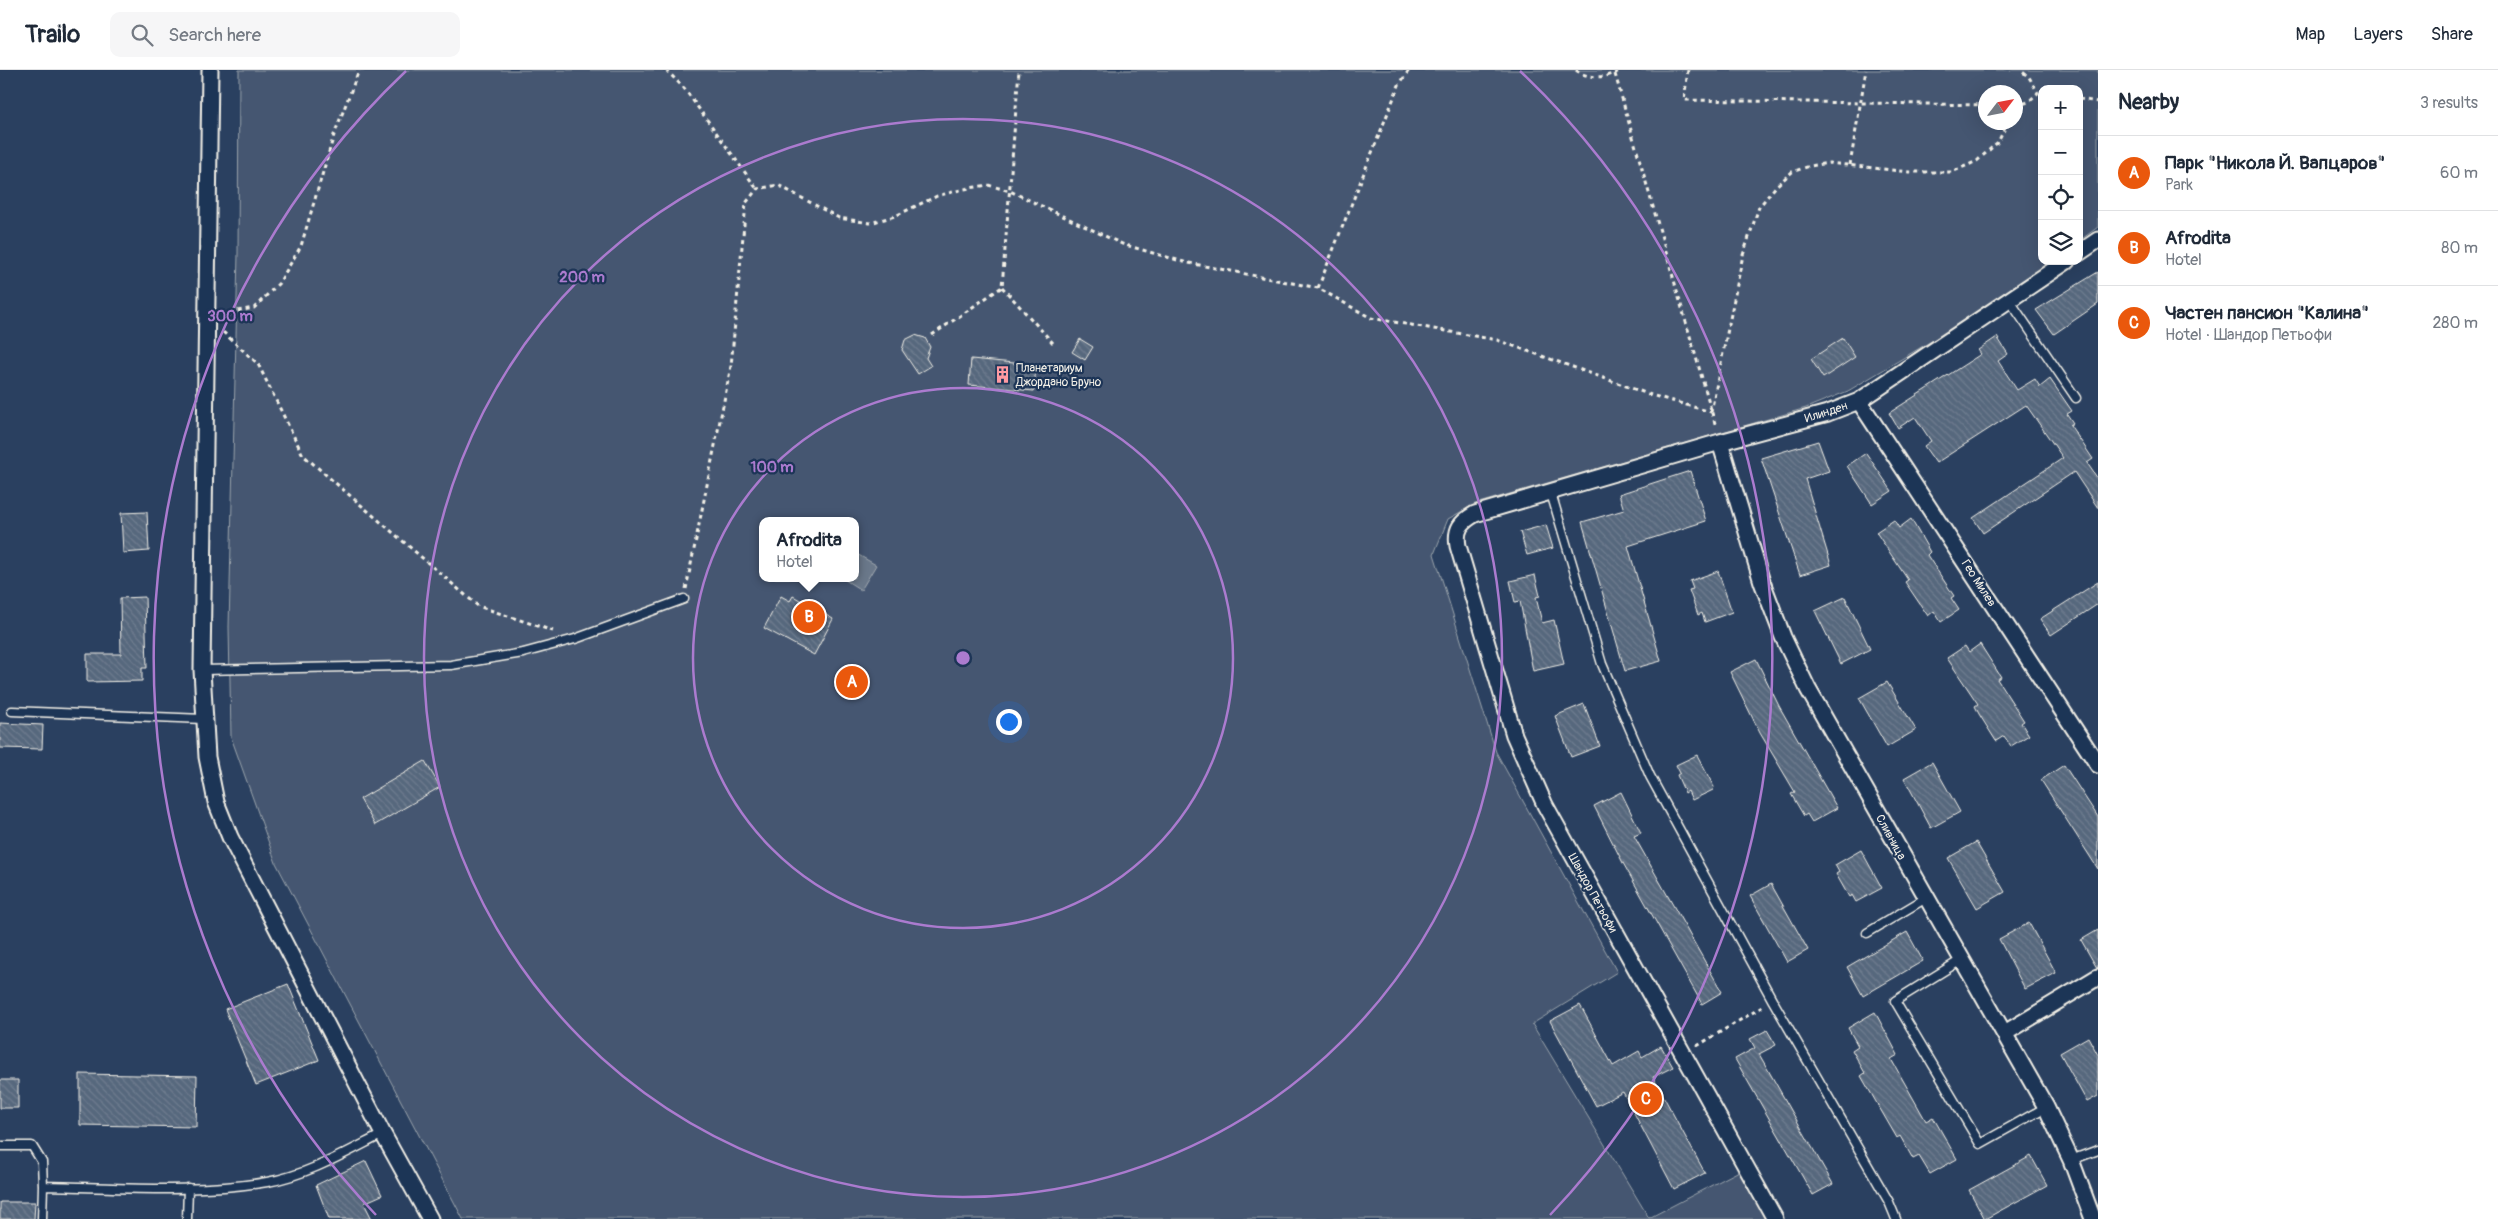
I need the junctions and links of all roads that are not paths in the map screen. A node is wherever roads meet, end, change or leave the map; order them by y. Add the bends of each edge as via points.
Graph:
1 (210, 70) edge
2 (2098, 240) edge
3 (2083, 250) edge
4 (2061, 265) edge
5 (2010, 301) junction
6 (2076, 398) dead end
7 (1859, 401) junction
8 (1720, 442) junction
9 (1551, 493) junction
10 (1458, 546) joint
11 (684, 599) road end
12 (202, 670) junction
13 (12, 711) dead end
14 (203, 719) junction
15 (2098, 765) edge
16 (1926, 898) junction
17 (1867, 933) dead end
18 (1961, 960) junction
19 (2098, 977) edge
20 (2005, 1034) junction
21 (2046, 1106) junction
22 (383, 1134) junction
23 (0, 1146) edge
24 (2098, 1150) edge
25 (2072, 1160) junction
26 (42, 1186) junction
27 (188, 1188) junction
28 (42, 1219) edge
29 (187, 1219) edge
30 (430, 1219) edge
31 (1775, 1219) edge
32 (1896, 1219) edge
33 (2094, 1219) edge

1 - 12 street
2 - 3 street
4 - 5 street, Илинден
5 - 6 lane
5 - 7 street, Илинден
7 - 8 street, Илинден via 1828,413
7 - 15 street, Гео Милев
8 - 9 street, Илинден
8 - 16 street, Сливница via 1762,582 1783,637 1808,689
9 - 10 street, Илинден via 1475,514 1463,522 1456,534
9 - 32 lane via 1602,664 1650,776 1772,1001
10 - 31 street, Шандор Петьофи via 1514,735 1545,805
11 - 12 lane via 523,653 451,665
12 - 14 street
13 - 14 lane
14 - 22 street via 216,802 230,837
16 - 17 lane
16 - 18 street, Сливница
18 - 20 street, Сливница
18 - 21 lane via 1895,1000 1980,1144
19 - 20 street
20 - 21 street, Сливница
21 - 25 street, Сливница
22 - 27 lane via 312,1168 268,1182
22 - 30 street
23 - 26 lane via 32,1146 42,1162
24 - 25 lane
25 - 33 street, Сливница
26 - 27 lane
26 - 28 lane
27 - 29 lane

